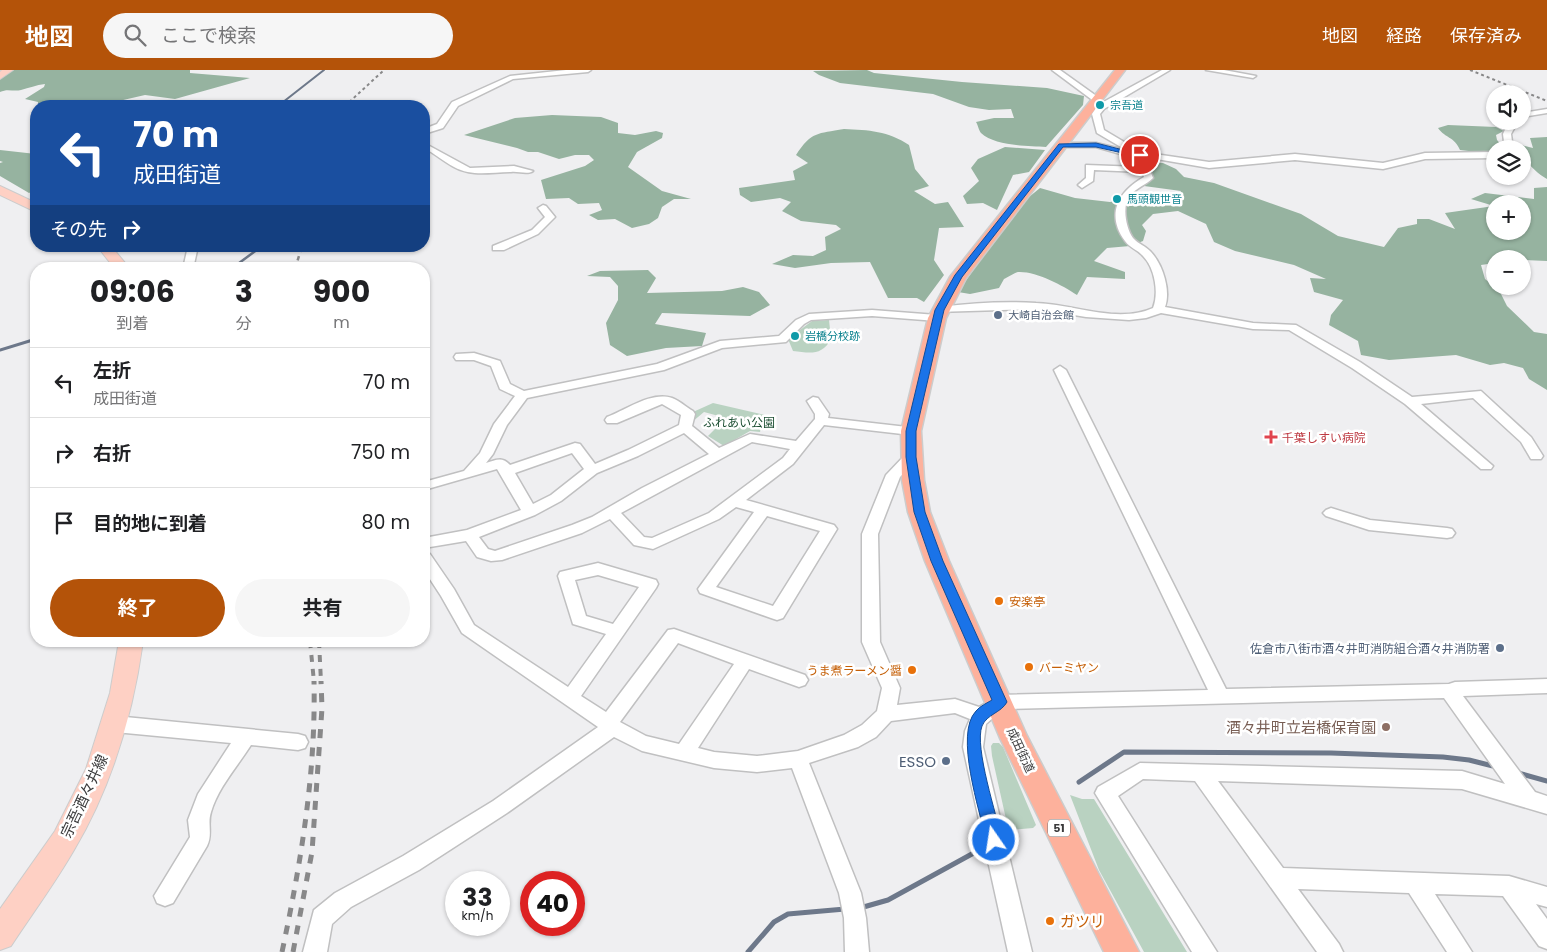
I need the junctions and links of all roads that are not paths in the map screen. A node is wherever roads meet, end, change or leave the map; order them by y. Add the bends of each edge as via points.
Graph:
1 (8, 70) edge
2 (588, 70) edge
3 (1056, 70) edge
4 (1120, 70) edge
5 (1167, 70) edge
6 (1209, 70) edge
7 (0, 76) edge
8 (1253, 76) dead end
9 (1098, 104) junction
10 (1547, 111) edge
11 (1531, 114) edge
12 (430, 130) edge
13 (1061, 145) junction
14 (430, 149) edge
15 (1140, 155) junction
16 (1486, 155) edge
17 (1146, 170) junction
18 (529, 171) dead end
19 (1082, 185) dead end
20 (0, 190) edge
21 (30, 205) edge
22 (543, 208) dead end
23 (500, 248) dead end
24 (109, 252) edge
25 (117, 262) edge
26 (1159, 309) junction
27 (938, 314) junction
28 (460, 357) dead end
29 (1060, 370) dead end
30 (523, 395) junction
31 (813, 401) dead end
32 (1410, 401) junction
33 (612, 420) dead end
34 (821, 421) junction
35 (685, 427) junction
36 (911, 431) junction
37 (799, 446) junction
38 (718, 454) junction
39 (1536, 456) dead end
40 (911, 457) junction
41 (1486, 466) dead end
42 (592, 470) junction
43 (507, 471) junction
44 (469, 474) junction
45 (430, 484) edge
46 (734, 501) junction
47 (764, 509) junction
48 (530, 512) junction
49 (612, 512) junction
50 (1331, 513) dead end
51 (1446, 533) dead end
52 (470, 535) junction
53 (430, 542) edge
54 (430, 567) edge
55 (617, 631) junction
56 (130, 647) edge
57 (745, 661) junction
58 (799, 680) dead end
59 (1547, 686) edge
60 (1449, 691) junction
61 (1221, 696) junction
62 (570, 698) junction
63 (990, 708) junction
64 (886, 714) junction
65 (115, 724) junction
66 (611, 726) junction
67 (246, 736) junction
68 (298, 742) dead end
69 (684, 753) junction
70 (798, 759) junction
71 (1200, 772) junction
72 (1527, 798) junction
73 (1547, 805) edge
74 (1278, 878) junction
75 (1415, 882) junction
76 (1509, 886) junction
77 (165, 896) dead end
78 (1547, 897) edge
79 (0, 935) edge
80 (1547, 938) edge
81 (315, 952) edge
82 (857, 952) edge
83 (1020, 952) edge
84 (1122, 952) edge
85 (1205, 952) edge
86 (1330, 952) edge
87 (1460, 952) edge

1 - 7 main road
2 - 12 street via 506,79 455,104 440,126
3 - 9 street
4 - 9 highway, 成田街道 / 51
5 - 9 street
6 - 8 street
9 - 13 highway, 成田街道 / 51
9 - 15 street via 1096,114 1100,131
10 - 11 street
13 - 15 street via 1096,145
13 - 27 highway, 成田街道 / 51 via 958,277
14 - 18 street via 467,169 487,172 518,168
15 - 16 street via 1209,165 1295,157 1383,166 1425,156
15 - 17 street
17 - 19 street via 1088,167 1090,179
17 - 26 street via 1149,178 1123,198 1122,219 1124,233 1149,256 1163,302
20 - 21 main road
22 - 23 street via 550,217 535,232 497,248
24 - 25 main road
26 - 27 street via 1130,317 1038,306 968,307
26 - 32 street via 1253,326 1292,327
27 - 30 street via 872,312 810,317 782,339 720,345 660,368
27 - 36 highway, 成田街道 / 51
28 - 30 street via 480,357 496,364 504,386
29 - 61 street
30 - 44 street via 501,424 486,454
31 - 34 street via 822,414
32 - 39 street via 1476,394 1526,440
32 - 41 street
33 - 35 street via 655,400 666,400 688,414
34 - 36 street
34 - 37 street
35 - 38 street
35 - 42 street
36 - 40 highway, 成田街道 / 51
37 - 38 street via 750,438
37 - 46 street via 788,461
38 - 49 street
40 - 63 highway, 成田街道 / 51 via 919,512
40 - 64 street via 893,475 870,534 871,642 891,688
42 - 43 street via 575,447
42 - 48 street via 556,498
43 - 44 street via 500,463
43 - 48 street
44 - 45 street
46 - 47 street
46 - 49 street via 714,516 653,544 639,542
47 - 47 street via 828,529 777,614 706,589
48 - 52 street
49 - 52 street via 577,529 496,556 482,553
50 - 51 street via 1369,525
52 - 53 street
54 - 62 street via 468,629
55 - 55 street via 650,584 598,569 566,576 579,620
55 - 62 street
56 - 65 main road, 宗吾酒々井線
57 - 58 street
57 - 66 street via 674,635
57 - 69 street
59 - 60 street
60 - 61 street
60 - 72 street
61 - 63 street
62 - 66 street
63 - 64 street via 955,706
63 - 83 street via 974,728 973,747
63 - 84 highway, 成田街道 / 51 via 1014,738
64 - 70 street via 869,731 851,741
65 - 67 street
65 - 79 main road, 宗吾酒々井線 via 110,743 65,839
66 - 69 street via 642,743
66 - 81 street via 484,817 411,863 343,900 322,918
67 - 68 street
67 - 77 street via 202,806 198,823 200,839
69 - 70 street via 757,764
70 - 82 street via 850,893
71 - 72 street via 1462,780
71 - 74 street
71 - 85 street via 1140,771 1105,793
72 - 73 street
74 - 75 street
74 - 86 street
75 - 76 street
75 - 87 street
76 - 78 street
76 - 80 street

